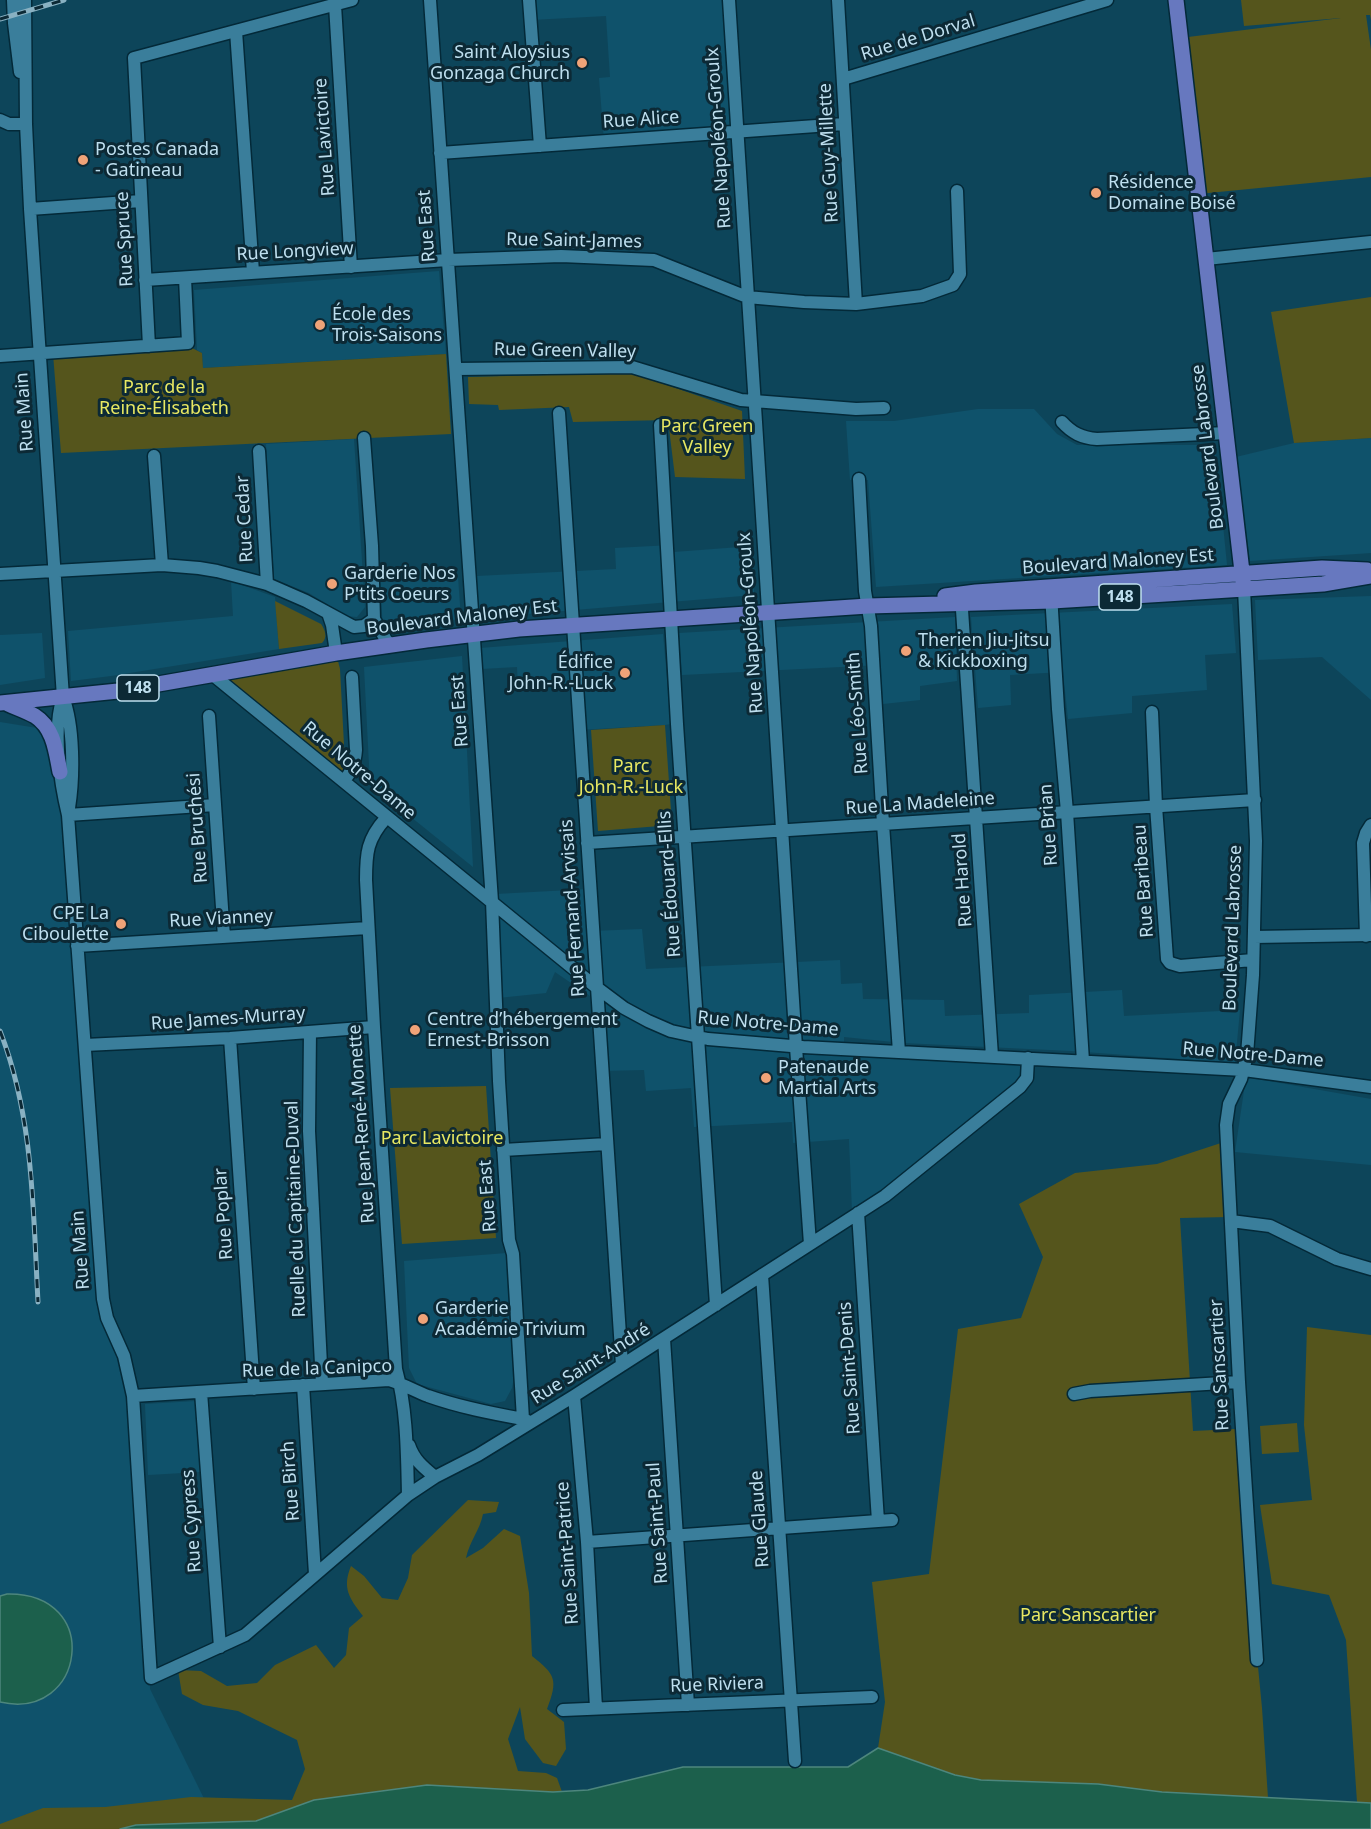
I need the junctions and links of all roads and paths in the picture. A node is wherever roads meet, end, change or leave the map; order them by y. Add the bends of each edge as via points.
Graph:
1 (13, 0) edge
2 (25, 0) edge
3 (352, 0) edge
4 (430, 0) edge
5 (530, 0) edge
6 (729, 0) edge
7 (838, 0) edge
8 (1107, 0) edge
9 (1176, 0) edge
10 (335, 4) junction
11 (236, 31) junction
12 (843, 79) junction
13 (0, 120) edge
14 (26, 124) junction
15 (844, 124) junction
16 (738, 131) junction
17 (540, 146) junction
18 (440, 153) junction
19 (957, 191) dead end
20 (141, 201) junction
21 (30, 209) junction
22 (1371, 242) edge
23 (1206, 258) junction
24 (448, 260) junction
25 (351, 267) junction
26 (253, 272) junction
27 (185, 278) junction
28 (145, 280) junction
29 (747, 297) junction
30 (856, 303) junction
31 (149, 346) junction
32 (39, 353) junction
33 (0, 357) edge
34 (457, 369) junction
35 (755, 401) junction
36 (884, 408) dead end
37 (559, 413) dead end
38 (1062, 422) dead end
39 (660, 425) dead end
40 (1226, 433) junction
41 (364, 438) dead end
42 (259, 451) dead end
43 (154, 456) dead end
44 (859, 479) dead end
45 (162, 565) junction
46 (54, 571) junction
47 (1371, 571) edge
48 (1242, 573) junction
49 (0, 574) edge
50 (1371, 576) edge
51 (267, 584) junction
52 (1244, 590) junction
53 (1051, 594) junction
54 (962, 599) junction
55 (868, 606) junction
56 (769, 611) junction
57 (328, 613) junction
58 (671, 618) junction
59 (374, 619) junction
60 (572, 625) junction
61 (473, 634) junction
62 (391, 645) junction
63 (336, 653) junction
64 (213, 675) junction
65 (352, 677) dead end
66 (63, 697) junction
67 (3, 703) edge
68 (1152, 712) dead end
69 (209, 716) dead end
70 (60, 772) junction
71 (344, 781) junction
72 (1255, 800) junction
73 (215, 805) junction
74 (1156, 806) junction
75 (1067, 812) junction
76 (68, 815) junction
77 (386, 818) junction
78 (977, 818) junction
79 (883, 824) junction
80 (1371, 825) edge
81 (782, 831) junction
82 (685, 837) junction
83 (587, 843) junction
84 (492, 901) junction
85 (368, 928) junction
86 (1368, 935) edge
87 (224, 937) junction
88 (1254, 937) junction
89 (77, 946) junction
90 (1253, 960) junction
91 (596, 987) junction
92 (374, 1027) junction
93 (310, 1032) junction
94 (231, 1038) junction
95 (698, 1038) junction
96 (85, 1045) junction
97 (796, 1047) junction
98 (899, 1052) junction
99 (992, 1056) junction
100 (1028, 1058) junction
101 (1083, 1060) junction
102 (1244, 1070) junction
103 (1371, 1086) edge
104 (607, 1144) junction
105 (503, 1150) junction
106 (858, 1213) junction
107 (1231, 1221) junction
108 (810, 1244) junction
109 (1371, 1269) edge
110 (762, 1275) junction
111 (716, 1305) junction
112 (664, 1339) junction
113 (622, 1365) junction
114 (1239, 1382) junction
115 (400, 1383) junction
116 (322, 1384) junction
117 (303, 1385) junction
118 (254, 1389) junction
119 (201, 1392) junction
120 (1074, 1394) dead end
121 (133, 1396) junction
122 (574, 1396) junction
123 (527, 1421) junction
124 (405, 1432) junction
125 (435, 1477) junction
126 (408, 1495) junction
127 (892, 1520) dead end
128 (878, 1521) junction
129 (778, 1528) junction
130 (677, 1536) junction
131 (587, 1542) junction
132 (315, 1574) junction
133 (220, 1647) junction
134 (1257, 1660) dead end
135 (151, 1678) joint
136 (872, 1697) dead end
137 (791, 1700) junction
138 (688, 1705) junction
139 (596, 1708) junction
140 (563, 1710) dead end
141 (795, 1761) dead end

1 - 14 street, Rue Main
2 - 14 street, Rue Main
3 - 10 street
4 - 18 street, Rue East
5 - 17 street
6 - 16 street, Rue Napoléon-Groulx
7 - 12 street, Rue Guy-Millette
8 - 12 street, Rue de Dorval
9 - 23 main road, Boulevard Labrosse
10 - 11 street
10 - 25 street, Rue Lavictoire
11 - 20 street, Rue Spruce via 134,58
11 - 26 street
12 - 15 street, Rue Guy-Millette
13 - 14 street
14 - 21 street, Rue Main
15 - 16 street, Rue Alice
15 - 30 street, Rue Guy-Millette
16 - 17 street, Rue Alice
16 - 29 street, Rue Napoléon-Groulx
17 - 18 street, Rue Alice
18 - 24 street, Rue East
19 - 30 street, Rue Saint-James via 960,274 953,285 922,296
20 - 21 street
20 - 28 street, Rue Spruce
21 - 32 street, Rue Main
22 - 23 street
23 - 40 main road, Boulevard Labrosse
24 - 25 street, Rue Longview
24 - 29 street, Rue Saint-James via 561,256 654,260
24 - 34 street, Rue East
25 - 26 street, Rue Longview
26 - 27 street, Rue Longview
27 - 28 street, Rue Longview
27 - 31 street via 188,343
28 - 31 street, Rue Spruce
29 - 30 street, Rue Saint-James
29 - 35 street, Rue Napoléon-Groulx
31 - 32 street
32 - 33 street
32 - 46 street, Rue Main
34 - 35 street, Rue Green Valley via 632,367
34 - 61 street, Rue East
35 - 36 street, Rue Green Valley
35 - 56 street, Rue Napoléon-Groulx
37 - 60 street, Rue Fernand-Arvisais
38 - 40 street via 1072,432 1097,440
39 - 58 street, Rue Édouard-Ellis
40 - 48 main road, Boulevard Labrosse
41 - 59 street
42 - 51 street, Rue Cedar
43 - 45 street
44 - 55 street, Rue Léo-Smith
45 - 46 street
45 - 51 street via 217,571
46 - 49 street
46 - 66 street, Rue Main
47 - 48 main road, Boulevard Maloney Est / 148 via 1322,568
48 - 52 main road, Boulevard Labrosse
48 - 53 main road, Boulevard Maloney Est / 148
50 - 52 main road, Boulevard Maloney Est / 148
51 - 57 street
52 - 53 main road, Boulevard Maloney Est / 148
52 - 72 street, Boulevard Labrosse
53 - 54 main road, Boulevard Maloney Est / 148
53 - 75 street, Rue Brian
54 - 55 main road, Boulevard Maloney Est / 148
54 - 78 street, Rue Harold
55 - 56 main road, Boulevard Maloney Est / 148
55 - 79 street, Rue Léo-Smith
56 - 58 main road, Boulevard Maloney Est / 148
56 - 81 street, Rue Napoléon-Groulx
57 - 59 street via 354,627
57 - 63 street
58 - 60 main road, Boulevard Maloney Est / 148
58 - 82 street, Rue Édouard-Ellis
59 - 62 street
60 - 61 main road, Boulevard Maloney Est / 148
60 - 83 street, Rue Fernand-Arvisais
61 - 62 main road, Boulevard Maloney Est / 148
61 - 84 street, Rue East
62 - 63 main road, Boulevard Maloney Est / 148
63 - 64 main road, Boulevard Maloney Est / 148
64 - 66 main road, Boulevard Maloney Est / 148 via 118,692
64 - 71 street, Rue Notre-Dame
65 - 71 street via 356,750 352,770
66 - 67 main road, 148
66 - 70 street, Rue Main via 58,712
66 - 76 street, Rue Main via 69,713 73,786
67 - 70 main road via 45,724 56,748
68 - 74 street, Rue Baribeau
69 - 73 street, Rue Bruchési
70 - 76 street, Rue Main
71 - 77 street, Rue Notre-Dame
72 - 74 street, Rue La Madeleine
72 - 88 street, Boulevard Labrosse
73 - 76 street
73 - 87 street, Rue Bruchési
74 - 75 street, Rue La Madeleine
74 - 90 street, Rue Baribeau via 1167,959 1180,966
75 - 78 street, Rue La Madeleine
75 - 101 street, Rue Brian
76 - 89 street, Rue Main
77 - 84 street, Rue Notre-Dame
77 - 85 street, Rue Jean-René-Monette via 367,850
78 - 79 street, Rue La Madeleine
78 - 99 street, Rue Harold
79 - 81 street, Rue La Madeleine
79 - 98 street, Rue Léo-Smith
80 - 86 street via 1363,843
81 - 82 street, Rue La Madeleine
81 - 97 street, Rue Napoléon-Groulx
82 - 83 street, Rue La Madeleine
82 - 95 street, Rue Édouard-Ellis
83 - 91 street, Rue Fernand-Arvisais
84 - 91 street, Rue Notre-Dame
84 - 105 street, Rue East
85 - 87 street, Rue Vianney
85 - 92 street, Rue Jean-René-Monette
86 - 88 street
87 - 89 street, Rue Vianney
88 - 90 street, Boulevard Labrosse
89 - 96 street, Rue Main
90 - 102 street, Boulevard Labrosse
91 - 95 street, Rue Notre-Dame via 648,1021
91 - 104 street, Rue Fernand-Arvisais
92 - 93 street, Rue James-Murray
92 - 115 street, Rue Jean-René-Monette
93 - 94 street, Rue James-Murray
93 - 116 street, Ruelle du Capitaine-Duval via 309,1131
94 - 96 street, Rue James-Murray
94 - 118 street, Rue Poplar
95 - 97 street, Rue Notre-Dame
95 - 111 street, Rue Édouard-Ellis
96 - 121 street, Rue Main via 104,1309 124,1356
97 - 98 street, Rue Notre-Dame
97 - 108 street, Rue Napoléon-Groulx
98 - 99 street, Rue Notre-Dame
99 - 100 street, Rue Notre-Dame
100 - 101 street, Rue Notre-Dame
100 - 106 street, Rue Saint-André via 1027,1078 1020,1087 901,1184
101 - 102 street, Rue Notre-Dame
102 - 103 street, Rue Notre-Dame
102 - 107 street, Rue Sanscartier via 1229,1104 1226,1125
104 - 105 street
104 - 113 street, Rue Fernand-Arvisais
105 - 123 street, Rue East
106 - 108 street, Rue Saint-André
106 - 128 street, Rue Saint-Denis
107 - 109 street via 1270,1226 1338,1259
107 - 114 street, Rue Sanscartier
108 - 110 street, Rue Saint-André
110 - 111 street, Rue Saint-André
110 - 129 street, Rue Glaude
111 - 112 street, Rue Saint-André
112 - 113 street, Rue Saint-André
112 - 130 street, Rue Saint-Paul
113 - 122 street, Rue Saint-André
114 - 120 street
114 - 134 street, Rue Sanscartier
115 - 116 street, Rue de la Canipco via 389,1380
115 - 123 street, Rue de la Canipco via 466,1408
115 - 124 street, Rue Jean-René-Monette
116 - 117 street, Rue de la Canipco
117 - 118 street, Rue de la Canipco
117 - 132 street, Rue Birch
118 - 119 street, Rue de la Canipco
119 - 121 street, Rue de la Canipco
119 - 133 street, Rue Cypress
121 - 135 street, Rue Main
122 - 123 street, Rue Saint-André
122 - 131 street, Rue Saint-Patrice
123 - 125 street, Rue Saint-André via 478,1455
124 - 125 street, Rue Jean-René-Monette via 412,1455
124 - 126 street, Rue Jean-René-Monette
125 - 126 street, Rue Saint-André
126 - 132 street, Rue Saint-André
127 - 128 street
128 - 129 street
129 - 130 street
129 - 137 street, Rue Glaude
130 - 131 street
130 - 138 street, Rue Saint-Paul
131 - 139 street, Rue Saint-Patrice
132 - 133 street, Rue Saint-André via 245,1635
133 - 135 street, Rue Saint-André
136 - 137 street, Rue Riviera
137 - 138 street, Rue Riviera
137 - 141 street, Rue Glaude
138 - 139 street, Rue Riviera
139 - 140 street, Rue Riviera

